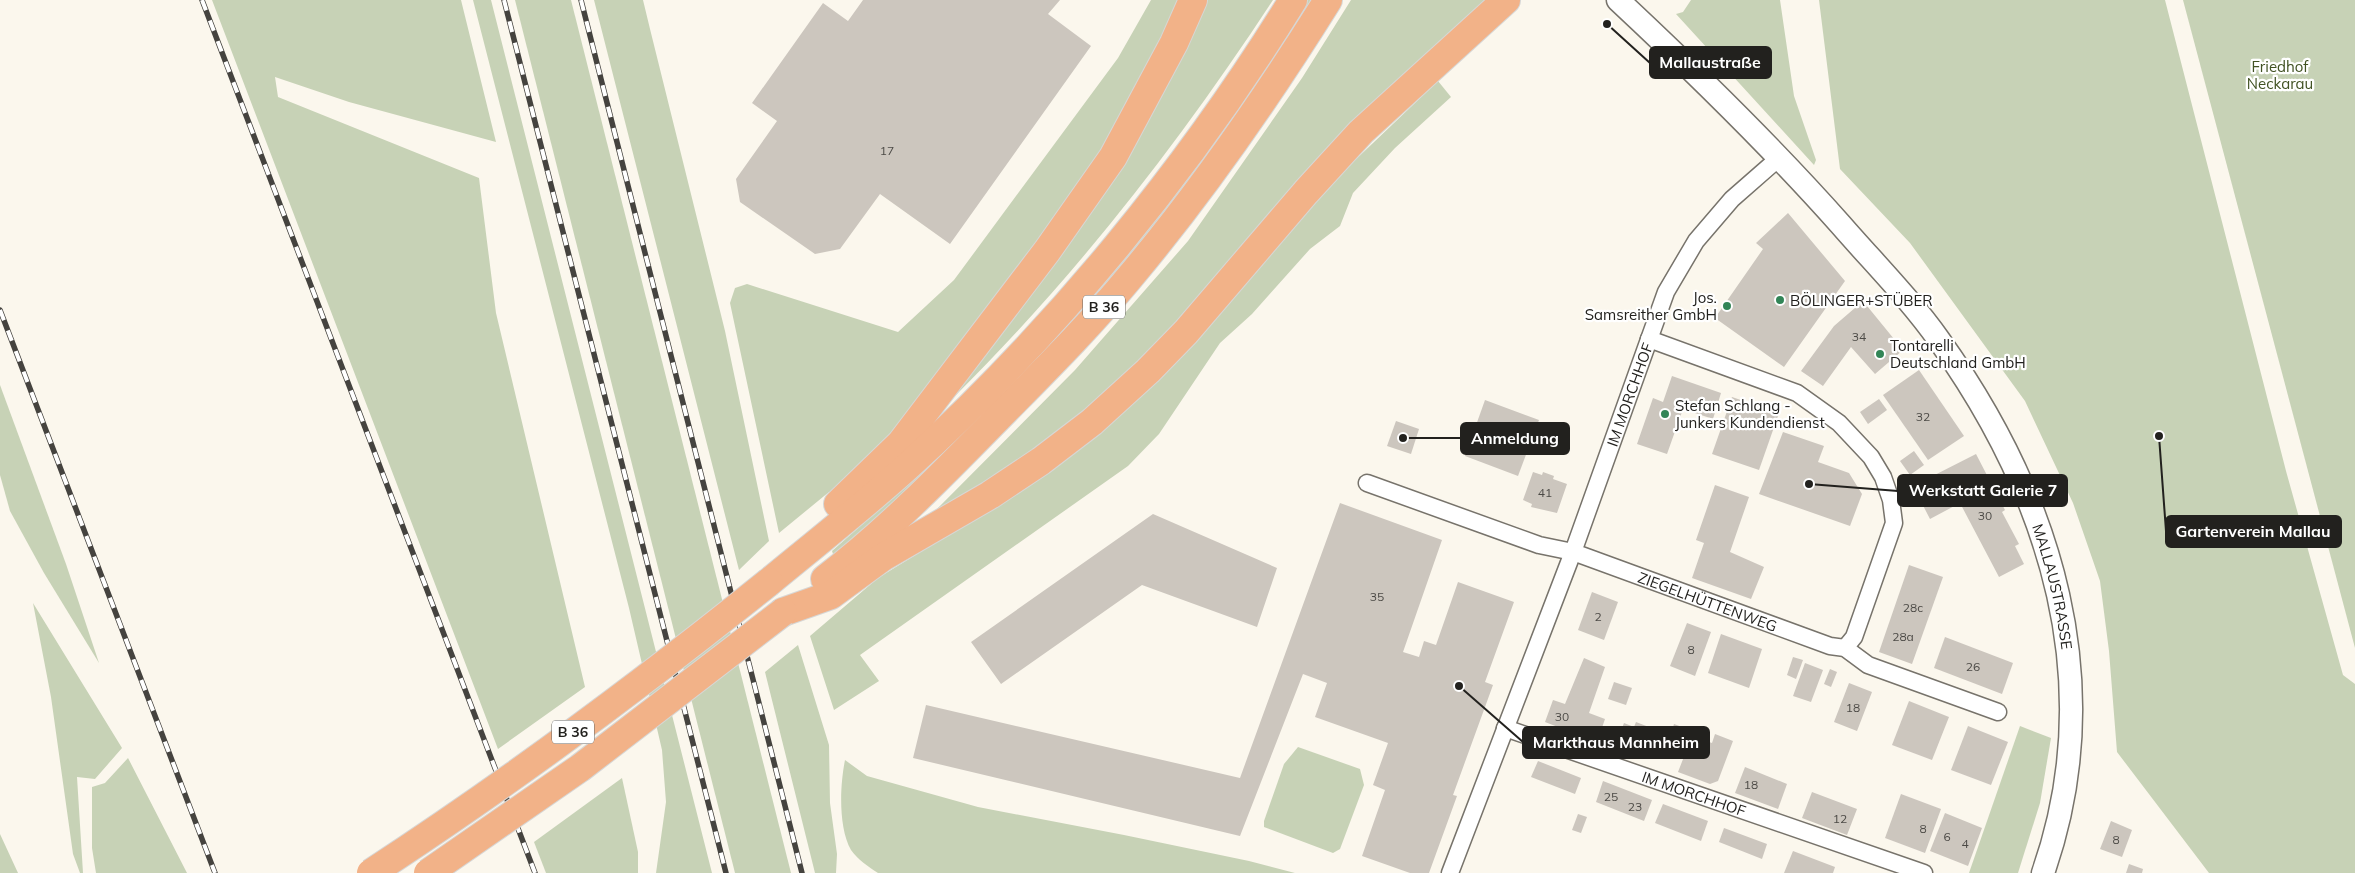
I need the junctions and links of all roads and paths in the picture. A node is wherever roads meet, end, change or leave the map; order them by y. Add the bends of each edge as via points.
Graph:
1 (1193, 0) edge
2 (1293, 0) edge
3 (1328, 0) edge
4 (1506, 0) edge
5 (1618, 0) edge
6 (1780, 157) junction
7 (1649, 339) junction
8 (1368, 483) dead end
9 (820, 531) junction
10 (1573, 552) junction
11 (835, 582) junction
12 (1845, 648) junction
13 (1998, 712) dead end
14 (1505, 728) junction
15 (1882, 866) edge
16 (371, 873) edge
17 (428, 873) edge
18 (1450, 873) edge
19 (1924, 873) edge
20 (2044, 873) edge

1 - 9 highway via 1174,43 1113,157 900,443
2 - 9 highway, B 36 via 1240,82 1188,153 1077,292 967,409 910,464
3 - 11 highway, B 36 via 1260,104 1130,278 1062,354
4 - 11 highway via 1361,132 1186,332 1092,422 990,495
5 - 6 main road, MALLAUSTRASSE
6 - 7 street, IM MORCHHOF via 1732,199 1696,241 1666,292
6 - 20 main road, MALLAUSTRASSE via 1938,338 2008,454 2040,528 2067,633 2072,740 2057,835
7 - 10 street, IM MORCHHOF
7 - 12 street via 1797,393 1844,427 1877,466 1891,500 1893,525 1854,637
8 - 10 street via 1539,545
9 - 16 highway, B 36, bridge via 769,582 652,675 464,811
10 - 12 street, ZIEGELHÜTTENWEG via 1830,646
10 - 14 street, IM MORCHHOF
11 - 17 highway, B 36, bridge via 823,599 783,612 580,768
12 - 13 street, ZIEGELHÜTTENWEG via 1868,665
14 - 15 street, IM MORCHHOF
14 - 18 street, IM MORCHHOF
15 - 19 street, IM MORCHHOF

